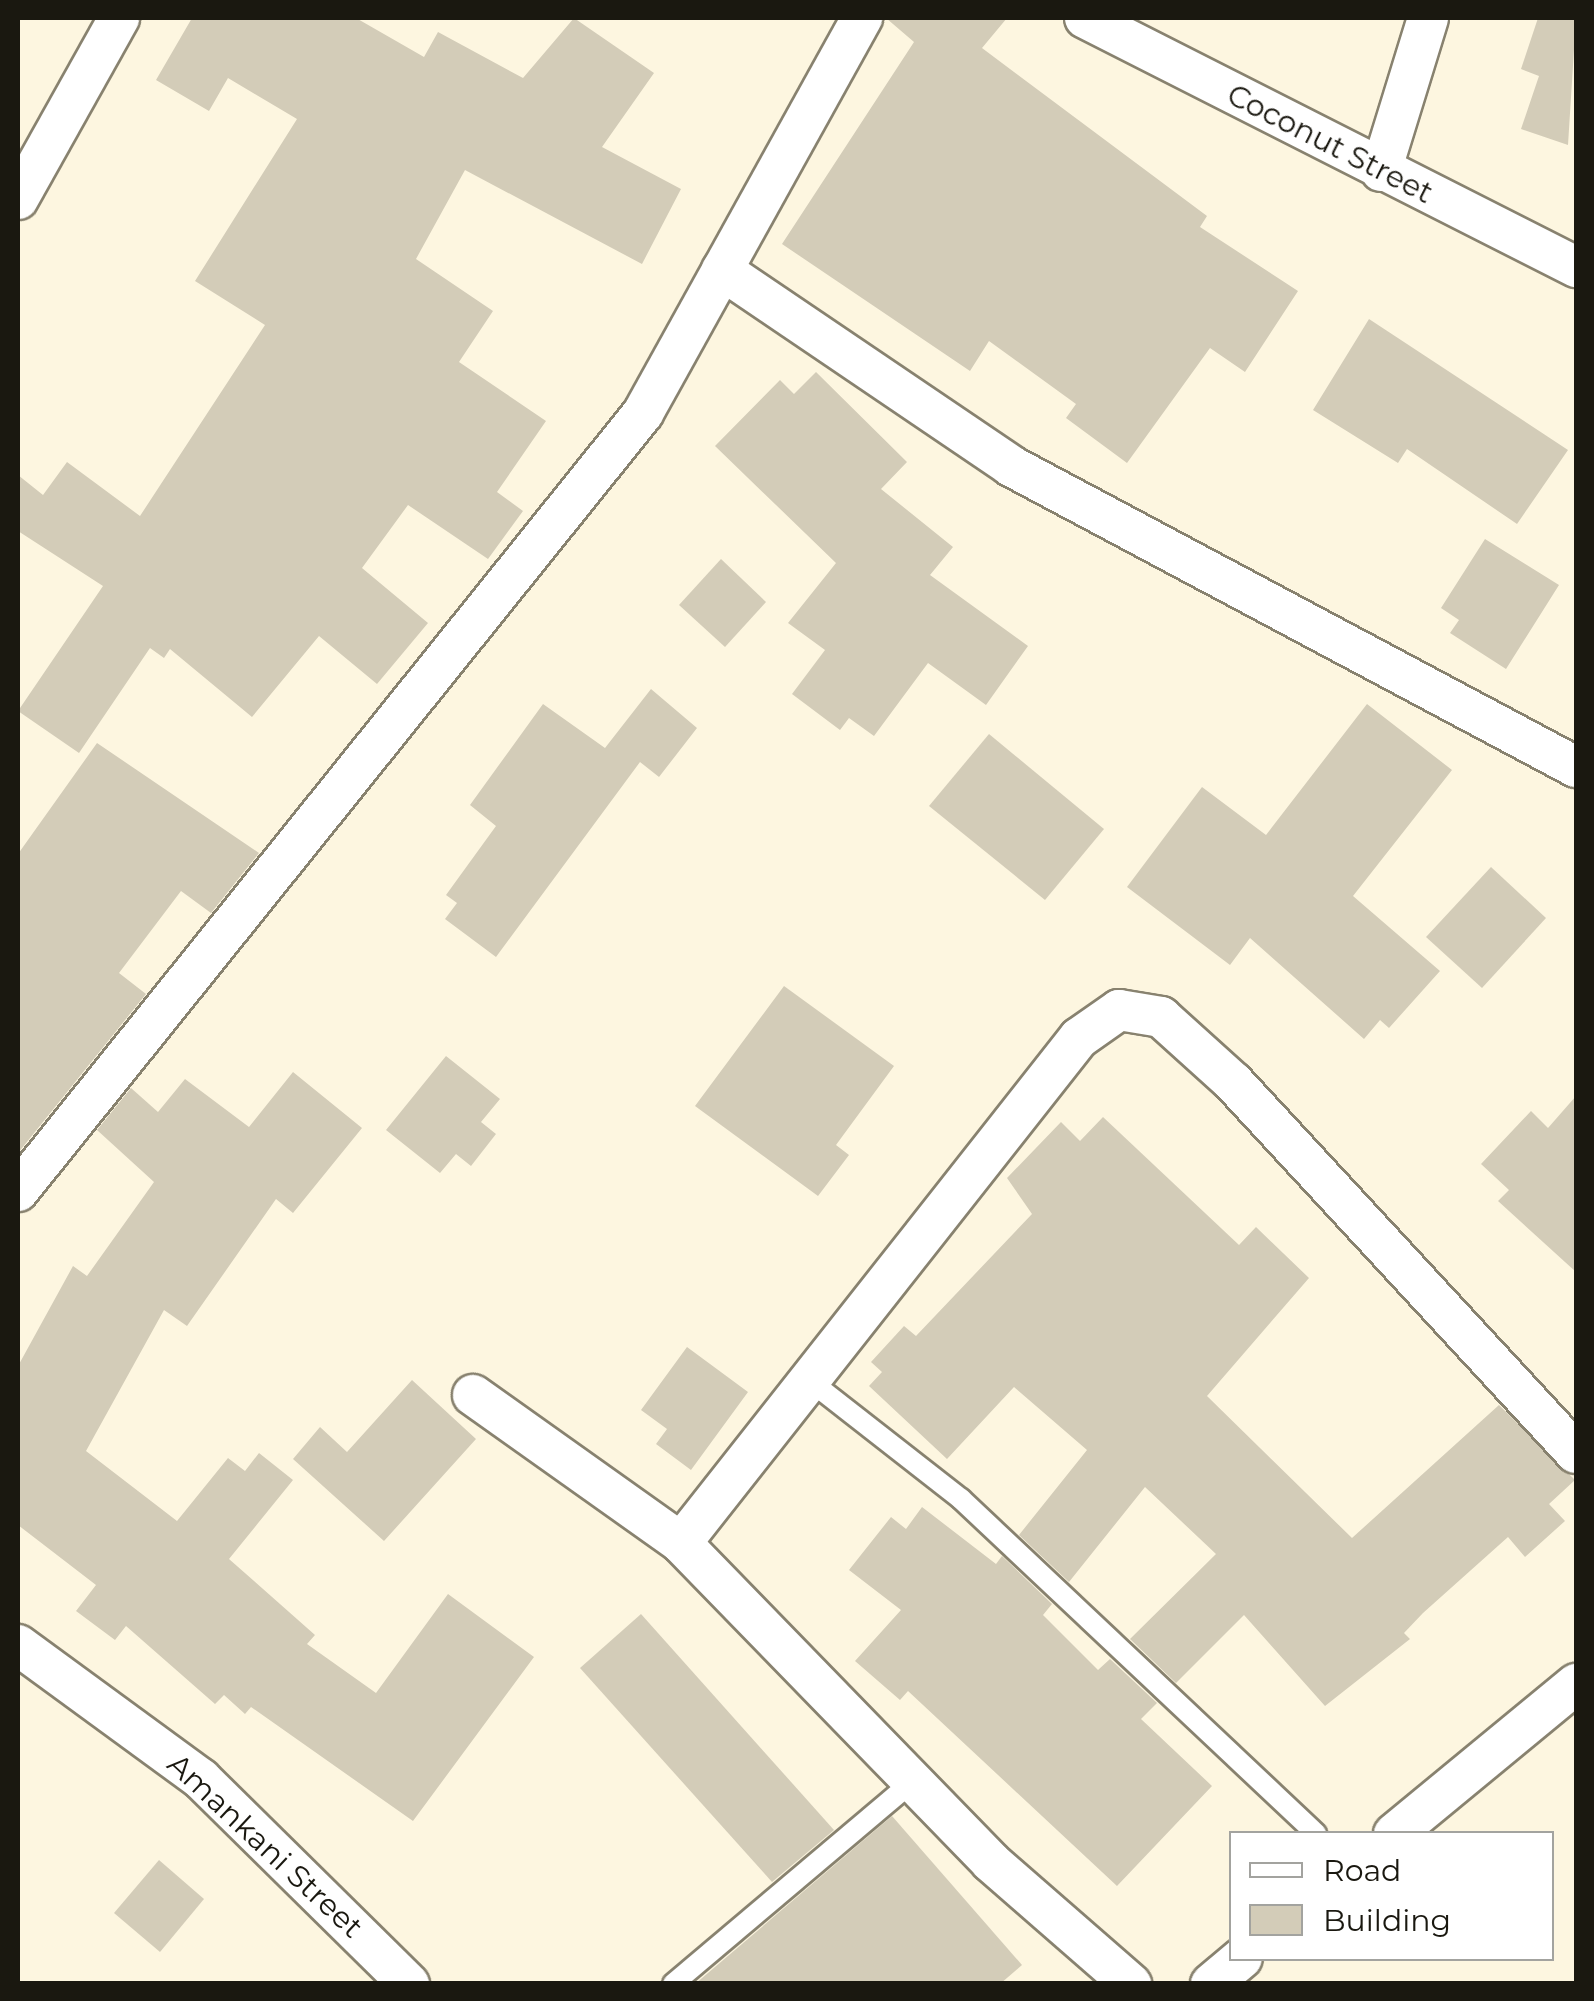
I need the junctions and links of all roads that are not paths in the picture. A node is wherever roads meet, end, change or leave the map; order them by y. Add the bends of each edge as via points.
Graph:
1 (862, 18) edge
2 (1085, 18) edge
3 (1428, 18) edge
4 (115, 19) edge
5 (1382, 171) junction
6 (18, 199) edge
7 (1576, 267) edge
8 (722, 270) junction
9 (1576, 766) edge
10 (18, 1190) edge
11 (806, 1377) junction
12 (473, 1395) dead end
13 (1576, 1453) edge
14 (681, 1543) junction
15 (18, 1645) edge
16 (1576, 1684) edge
17 (913, 1781) junction
18 (1313, 1831) edge
19 (1398, 1831) edge
20 (1238, 1961) edge
21 (409, 1984) edge
22 (673, 1984) edge
23 (1131, 1984) edge
24 (1211, 1984) edge

1 - 8 street
2 - 5 street, Coconut Street
3 - 5 street
4 - 6 street
5 - 7 street, Coconut Street
8 - 9 street via 1011,466
8 - 10 street via 642,413
11 - 13 street via 1079,1038 1119,1010 1161,1017 1234,1082
11 - 14 street
11 - 18 lane via 961,1499
12 - 14 street
14 - 17 street
15 - 21 street, Amankani Street via 202,1778
16 - 19 street
17 - 22 lane
17 - 23 street
20 - 24 street

